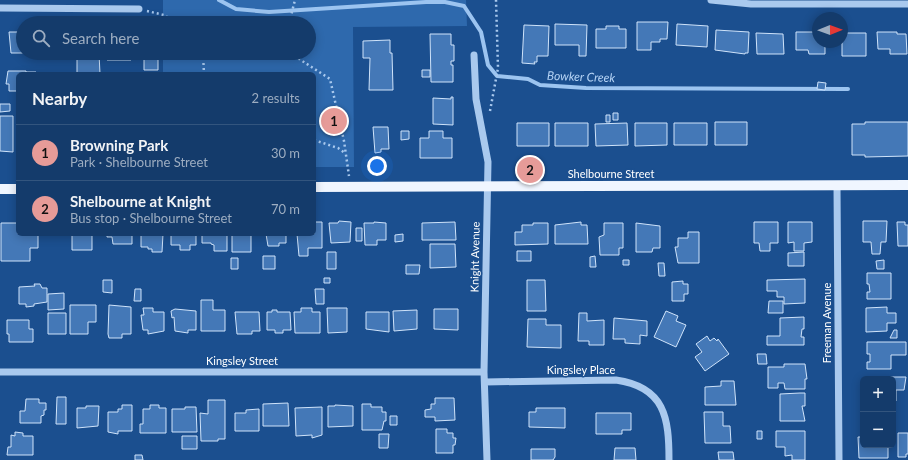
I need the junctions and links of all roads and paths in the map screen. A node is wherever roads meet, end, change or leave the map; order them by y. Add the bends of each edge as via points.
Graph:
1 (295, 0) edge
2 (495, 0) edge
3 (711, 0) edge
4 (728, 1) edge
5 (908, 4) edge
6 (0, 8) edge
7 (139, 9) joint
8 (166, 16) edge
9 (291, 16) edge
10 (474, 55) dead end
11 (203, 60) edge
12 (301, 60) edge
13 (204, 72) edge
14 (494, 86) dead end
15 (316, 141) edge
16 (344, 153) junction
17 (908, 185) edge
18 (837, 186) junction
19 (316, 187) edge
20 (349, 187) junction
21 (487, 187) junction
22 (0, 189) edge
23 (16, 189) edge
24 (0, 372) edge
25 (484, 372) junction
26 (485, 382) junction
27 (487, 460) edge
28 (669, 460) edge
29 (840, 460) edge

1 - 9 path
2 - 14 path via 499,44
3 - 4 street
4 - 5 street via 751,4
6 - 7 street
7 - 8 path
10 - 21 street, Knight Avenue via 476,99 488,162
11 - 13 path
12 - 16 path via 330,79 344,141
15 - 16 path via 338,148
16 - 20 path via 349,169
17 - 18 main road, Shelbourne Street
18 - 21 main road, Shelbourne Street
18 - 29 street, Freeman Avenue
19 - 20 main road, Shelbourne Street
20 - 21 main road, Shelbourne Street
21 - 25 street, Knight Avenue
22 - 23 main road
24 - 25 street, Kingsley Street
25 - 26 street, Knight Avenue
26 - 27 street, Knight Avenue
26 - 28 street, Kingsley Place via 616,380 637,385 654,397 665,413 669,433

